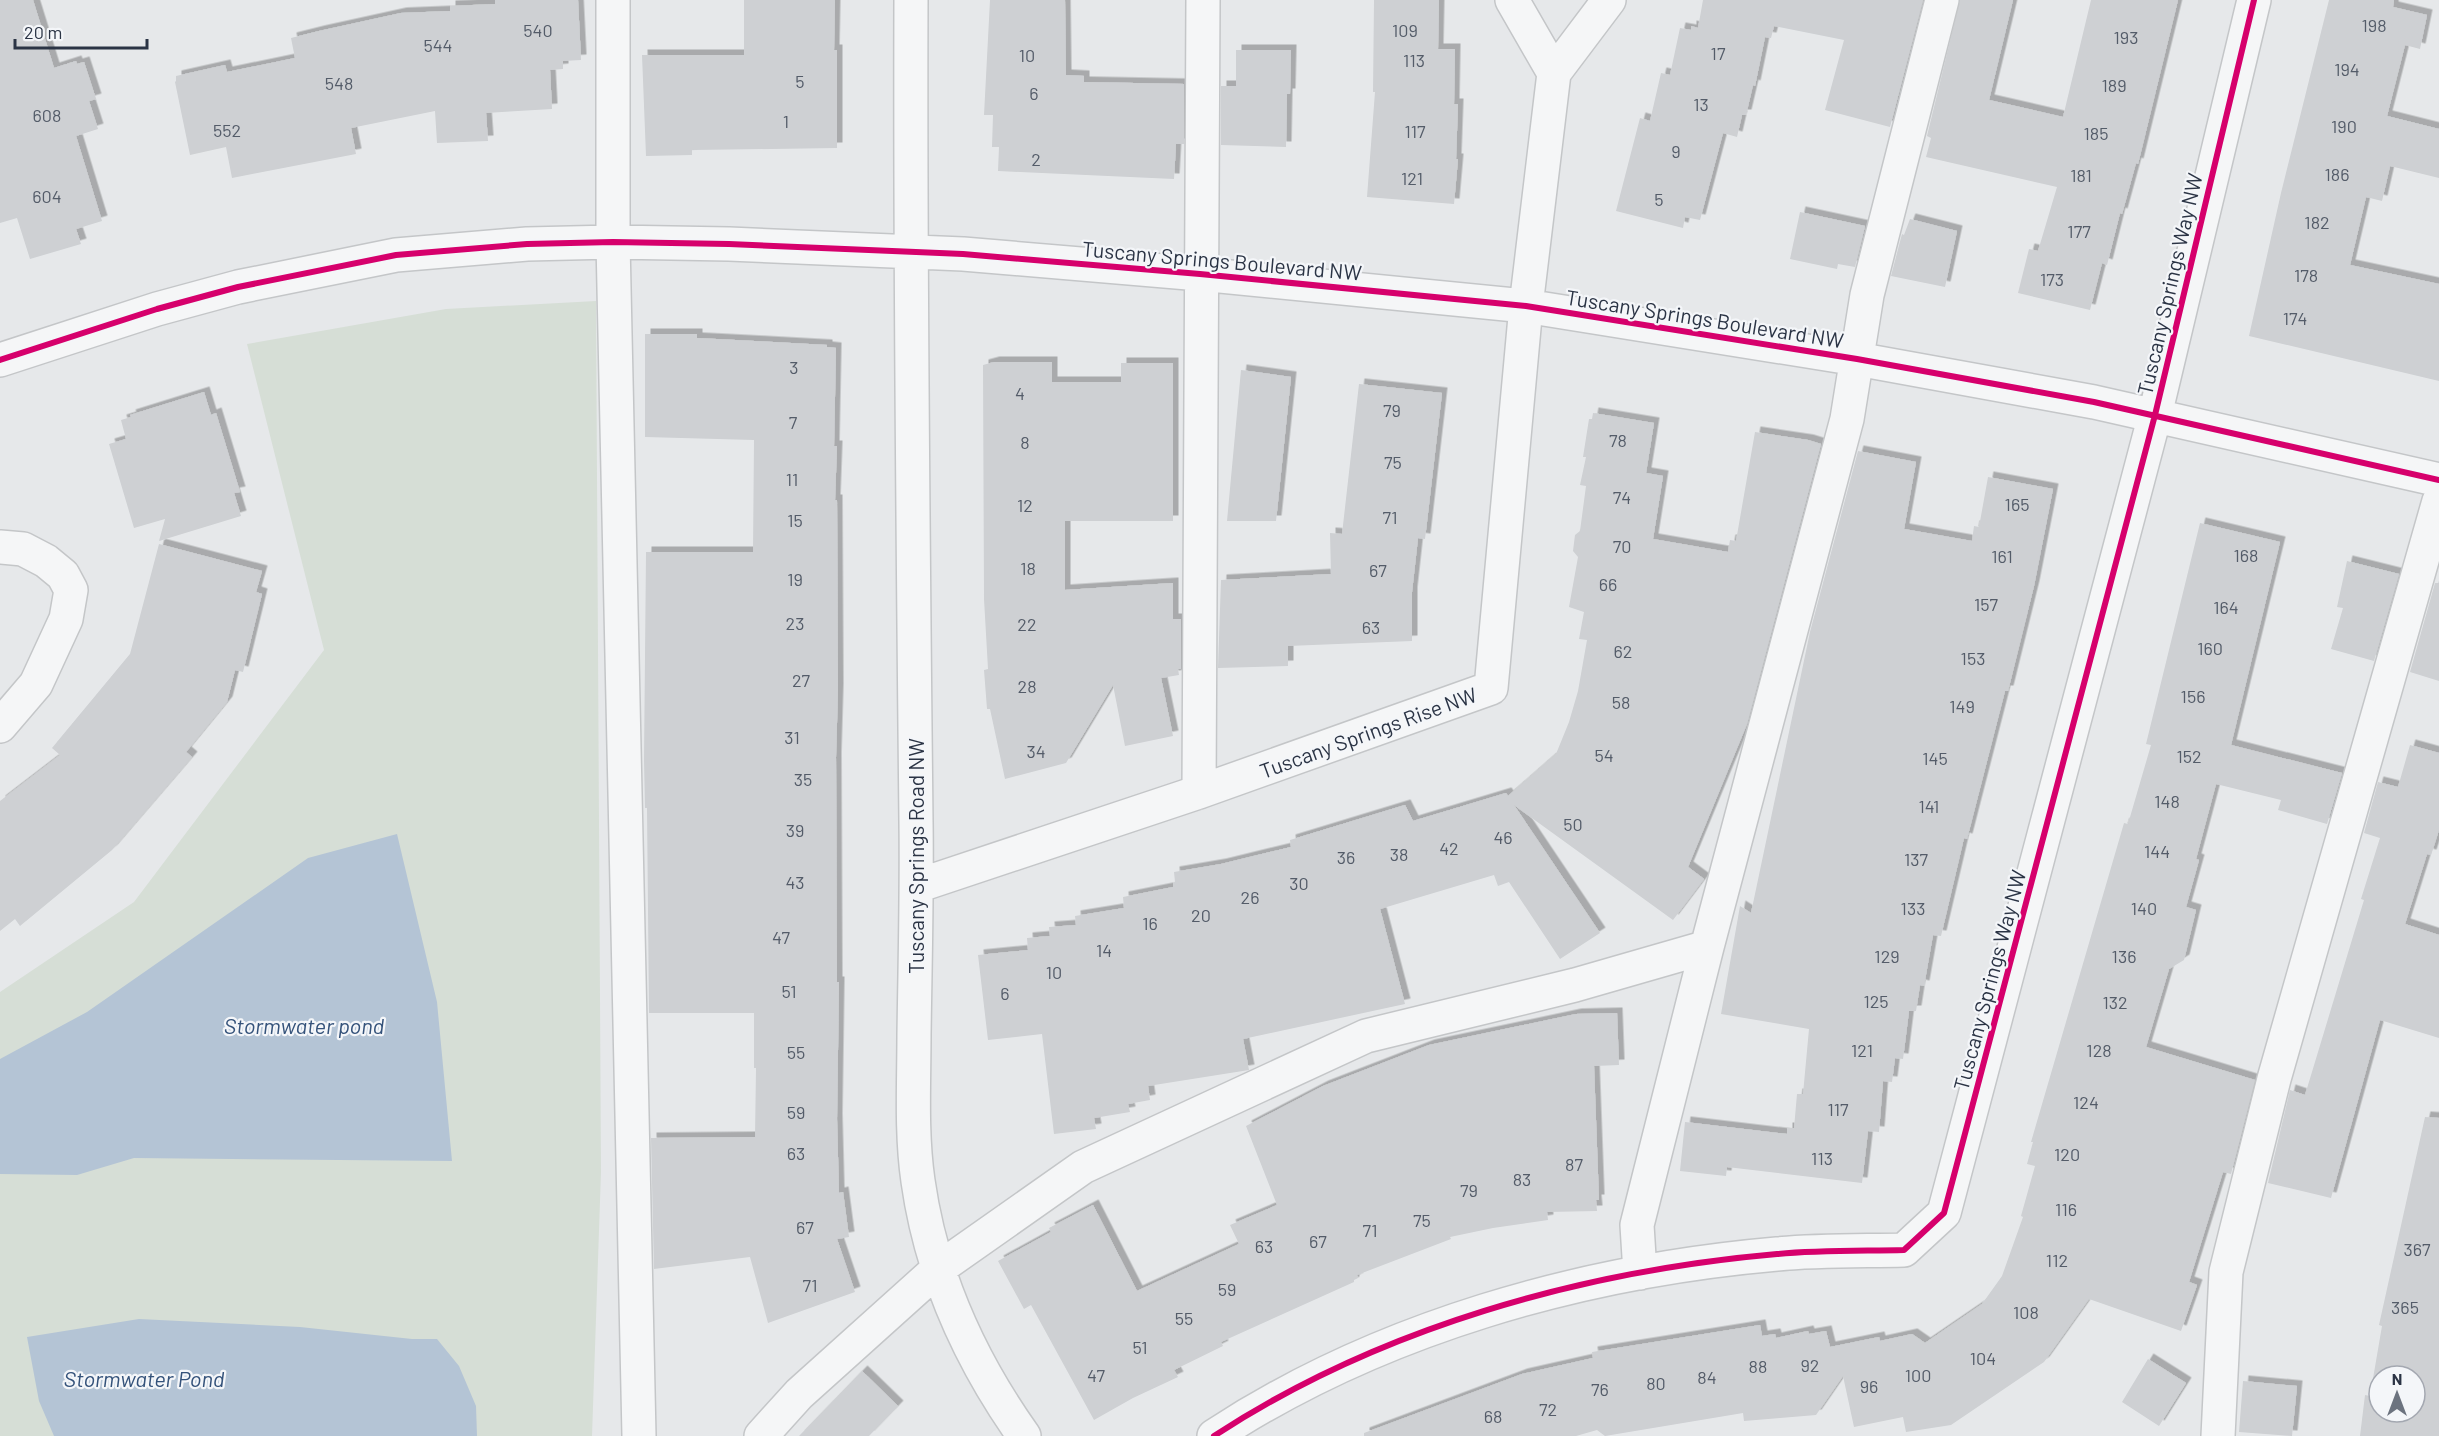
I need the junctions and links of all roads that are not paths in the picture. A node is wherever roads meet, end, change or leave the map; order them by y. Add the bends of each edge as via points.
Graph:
1 (613, 0) edge
2 (911, 0) edge
3 (1203, 0) edge
4 (1512, 0) edge
5 (1609, 0) edge
6 (1942, 0) edge
7 (2254, 0) edge
8 (1554, 73) junction
9 (613, 243) junction
10 (910, 251) junction
11 (1200, 274) junction
12 (1526, 306) junction
13 (1857, 359) junction
14 (0, 360) edge
15 (2155, 415) junction
16 (2439, 480) edge
17 (2439, 501) edge
18 (0, 547) edge
19 (0, 726) edge
20 (1199, 792) junction
21 (917, 886) junction
22 (1707, 947) junction
23 (938, 1269) junction
24 (1640, 1272) junction
25 (639, 1436) edge
26 (761, 1436) edge
27 (1024, 1436) edge
28 (1214, 1436) edge
29 (2218, 1436) edge

1 - 9 street
2 - 10 street, Tuscany Springs Road NW
3 - 11 street
4 - 8 street
5 - 8 street
6 - 13 street via 1867,296
7 - 15 street, Tuscany Springs Way NW
8 - 12 street
9 - 10 street, Tuscany Springs Boulevard NW
9 - 14 street, Tuscany Springs Boulevard NW via 467,248 338,266 157,309
9 - 25 street
10 - 11 street, Tuscany Springs Boulevard NW
10 - 21 street, Tuscany Springs Road NW
11 - 12 street, Tuscany Springs Boulevard NW
11 - 20 street
12 - 13 street, Tuscany Springs Boulevard NW
12 - 20 street, Tuscany Springs Rise NW via 1491,688
13 - 15 street, Tuscany Springs Boulevard NW
13 - 22 street via 1848,419
15 - 16 street, Tuscany Springs Boulevard NW
15 - 24 street, Tuscany Springs Way NW via 1944,1213 1904,1250 1778,1254
17 - 29 street via 2274,1079 2226,1272
18 - 19 street via 23,549 46,561 63,575 71,591 66,619 36,684
20 - 21 street, Tuscany Springs Rise NW
21 - 23 street, Tuscany Springs Road NW via 913,1139 918,1183
22 - 23 street via 1575,985 1366,1036 1083,1167
22 - 24 street via 1637,1225
23 - 26 street via 799,1394
23 - 27 street, Tuscany Springs Road NW via 981,1368
24 - 28 street, Tuscany Springs Way NW via 1570,1287 1433,1328 1293,1390

